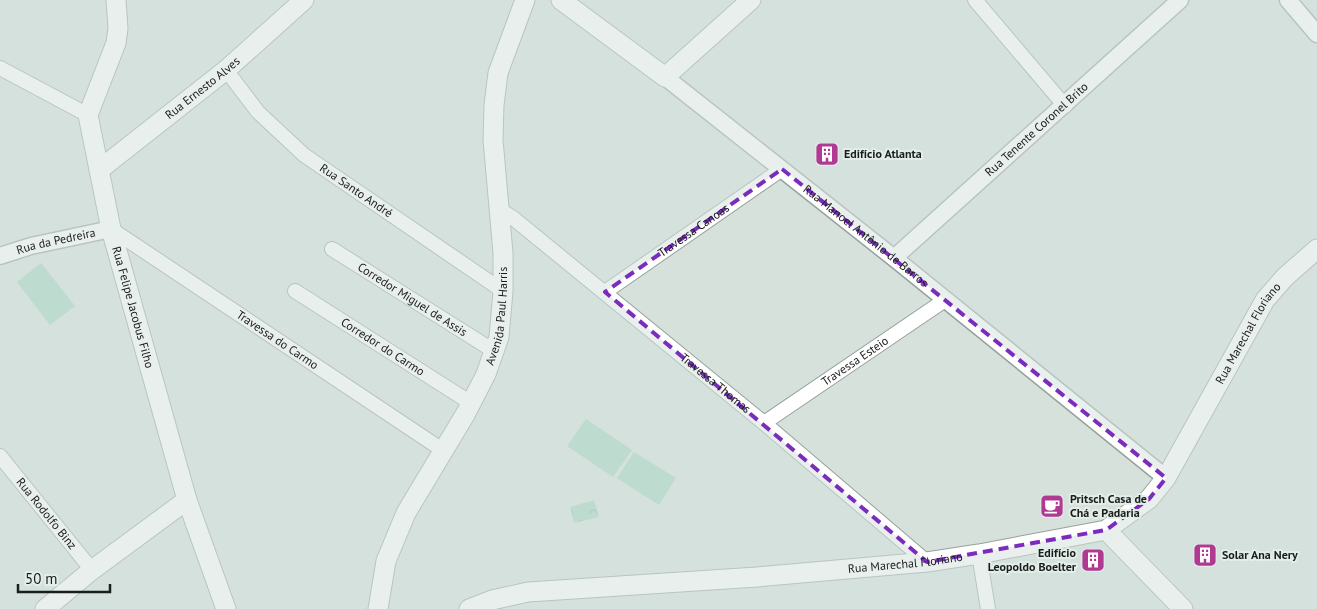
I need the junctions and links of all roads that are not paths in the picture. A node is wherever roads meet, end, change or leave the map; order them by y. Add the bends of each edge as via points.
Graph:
1 (116, 0) edge
2 (304, 0) edge
3 (525, 0) edge
4 (561, 0) edge
5 (751, 0) edge
6 (975, 0) edge
7 (1180, 0) edge
8 (1288, 0) edge
9 (1317, 34) edge
10 (0, 68) edge
11 (226, 70) junction
12 (665, 77) junction
13 (1065, 106) junction
14 (88, 115) junction
15 (782, 169) junction
16 (99, 170) junction
17 (499, 209) junction
18 (110, 229) junction
19 (332, 249) dead end
20 (1317, 249) edge
21 (0, 256) edge
22 (894, 258) junction
23 (295, 291) dead end
24 (503, 291) junction
25 (605, 292) junction
26 (946, 300) junction
27 (494, 350) junction
28 (471, 403) junction
29 (764, 423) junction
30 (444, 451) junction
31 (0, 456) edge
32 (1166, 478) junction
33 (187, 500) junction
34 (1106, 530) junction
35 (979, 554) junction
36 (927, 562) junction
37 (92, 570) junction
38 (45, 609) edge
39 (226, 609) edge
40 (378, 609) edge
41 (469, 609) edge
42 (988, 609) edge
43 (1183, 609) edge

1 - 14 main road via 116,44
2 - 11 main road, Rua Ernesto Alves
3 - 17 main road, Avenida Paul Harris via 507,46 495,90 493,140
4 - 12 main road, Rua Manoel Antônio de Barros
5 - 12 main road
6 - 13 street
7 - 13 street, Rua Tenente Coronel Brito
8 - 9 street
10 - 14 street
11 - 16 main road, Rua Ernesto Alves
11 - 24 street, Rua Santo André via 258,112 304,155
12 - 15 street, Rua Manoel Antônio de Barros
13 - 22 street, Rua Tenente Coronel Brito
14 - 16 main road, Rua Felipe Jacobus Filho
15 - 22 street, Rua Manoel Antônio de Barros
15 - 25 street, Travessa Canoas
16 - 18 main road, Rua Felipe Jacobus Filho
17 - 24 main road, Avenida Paul Harris
17 - 25 street, Travessa Thomas
18 - 21 street, Rua da Pedreira
18 - 30 street, Travessa do Carmo
18 - 33 main road, Rua Felipe Jacobus Filho
19 - 27 street, Corredor Miguel de Assis
20 - 32 main road, Rua Marechal Floriano via 1285,276 1265,300
22 - 26 street, Rua Manoel Antônio de Barros
23 - 28 street, Corredor do Carmo
24 - 27 main road, Avenida Paul Harris
25 - 29 street, Travessa Thomas
26 - 29 street, Travessa Esteio
26 - 32 street, Rua Manoel Antônio de Barros
27 - 28 main road, Avenida Paul Harris
28 - 30 main road, Avenida Paul Harris
29 - 36 street, Travessa Thomas
30 - 40 main road, Avenida Paul Harris via 406,513 392,545
31 - 37 street, Rua Rodolfo Binz
32 - 34 main road, Rua Marechal Floriano via 1149,499
33 - 37 main road
33 - 39 main road, Rua Felipe Jacobus Filho
34 - 35 main road, Rua Marechal Floriano
34 - 43 main road
35 - 36 main road, Rua Marechal Floriano
35 - 42 street
36 - 41 main road, Rua Marechal Floriano via 757,578 528,592
37 - 38 main road

